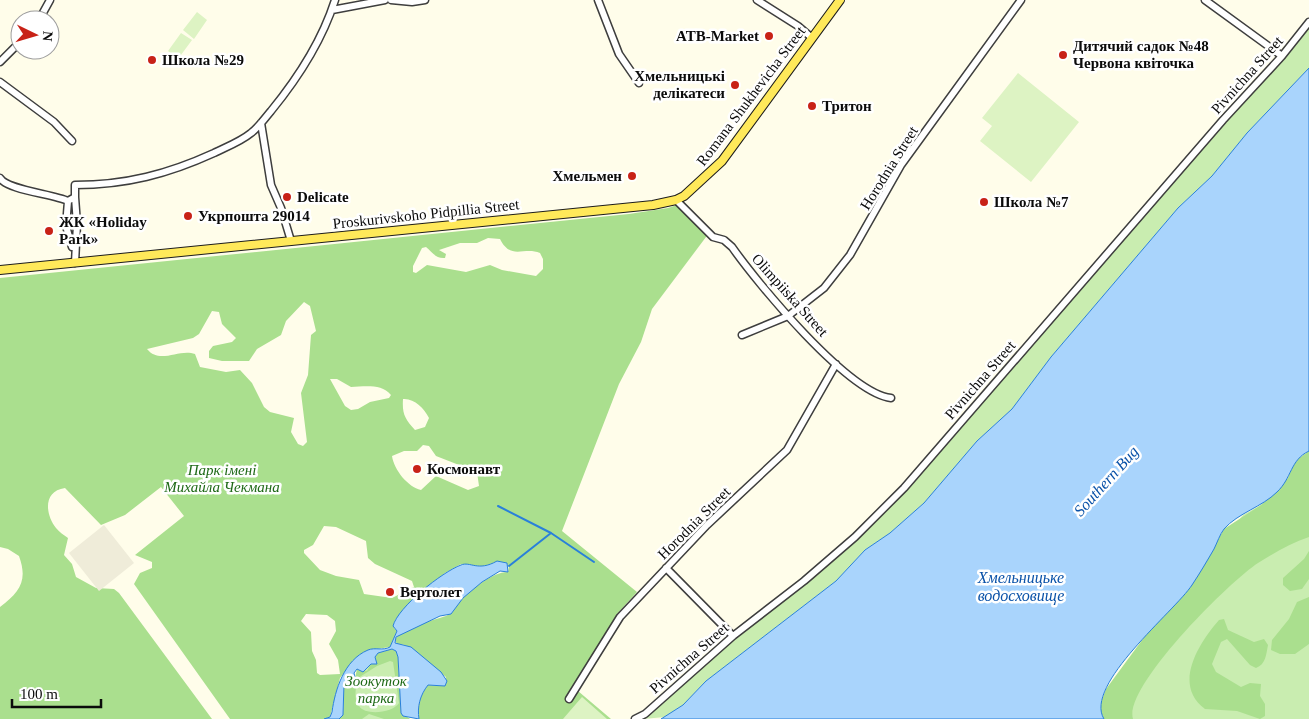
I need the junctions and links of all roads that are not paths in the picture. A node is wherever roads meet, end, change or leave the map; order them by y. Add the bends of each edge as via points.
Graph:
1 (335, 0) edge
2 (385, 0) edge
3 (391, 0) edge
4 (425, 0) edge
5 (598, 0) edge
6 (757, 0) edge
7 (840, 0) edge
8 (1021, 0) edge
9 (1205, 0) edge
10 (332, 10) junction
11 (1309, 22) edge
12 (812, 38) junction
13 (10, 52) edge
14 (1282, 56) junction
15 (0, 62) edge
16 (0, 82) edge
17 (638, 83) dead end
18 (262, 122) junction
19 (72, 142) dead end
20 (0, 178) edge
21 (75, 197) junction
22 (676, 200) junction
23 (68, 201) junction
24 (291, 241) junction
25 (74, 251) junction
26 (74, 263) junction
27 (0, 270) edge
28 (788, 316) junction
29 (742, 335) dead end
30 (836, 364) junction
31 (892, 398) dead end
32 (666, 568) junction
33 (733, 636) junction
34 (569, 699) dead end
35 (635, 719) edge

1 - 10 street
2 - 10 street
3 - 4 street
5 - 17 street via 619,54
6 - 12 street
7 - 12 main road, Romana Shukhevicha Street
8 - 28 street, Horodnia Street via 902,165 850,255 824,288
9 - 14 street
10 - 18 street via 302,70
11 - 14 street, Pivnichna Street
12 - 22 main road, Romana Shukhevicha Street via 722,161
13 - 15 street
14 - 33 street, Pivnichna Street via 904,488 804,582
16 - 19 street via 54,122
18 - 21 street via 238,141 171,172 112,185 76,186
18 - 24 street via 271,185
20 - 23 street via 2,182 19,188
21 - 23 street
21 - 25 street
22 - 24 main road, Proskurivskoho Pidpillia Street via 653,205
22 - 28 street, Olimpiiska Street via 713,237 732,247
23 - 25 street via 66,226
24 - 26 main road, Proskurivskoho Pidpillia Street
25 - 26 street
26 - 27 main road, Proskurivskoho Pidpillia Street
28 - 29 street, Horodnia Street
28 - 30 street, Olimpiiska Street
30 - 31 street, Olimpiiska Street via 873,392
30 - 32 street, Horodnia Street via 787,450
32 - 33 street
32 - 34 street, Horodnia Street via 620,617
33 - 35 street, Pivnichna Street via 645,714

